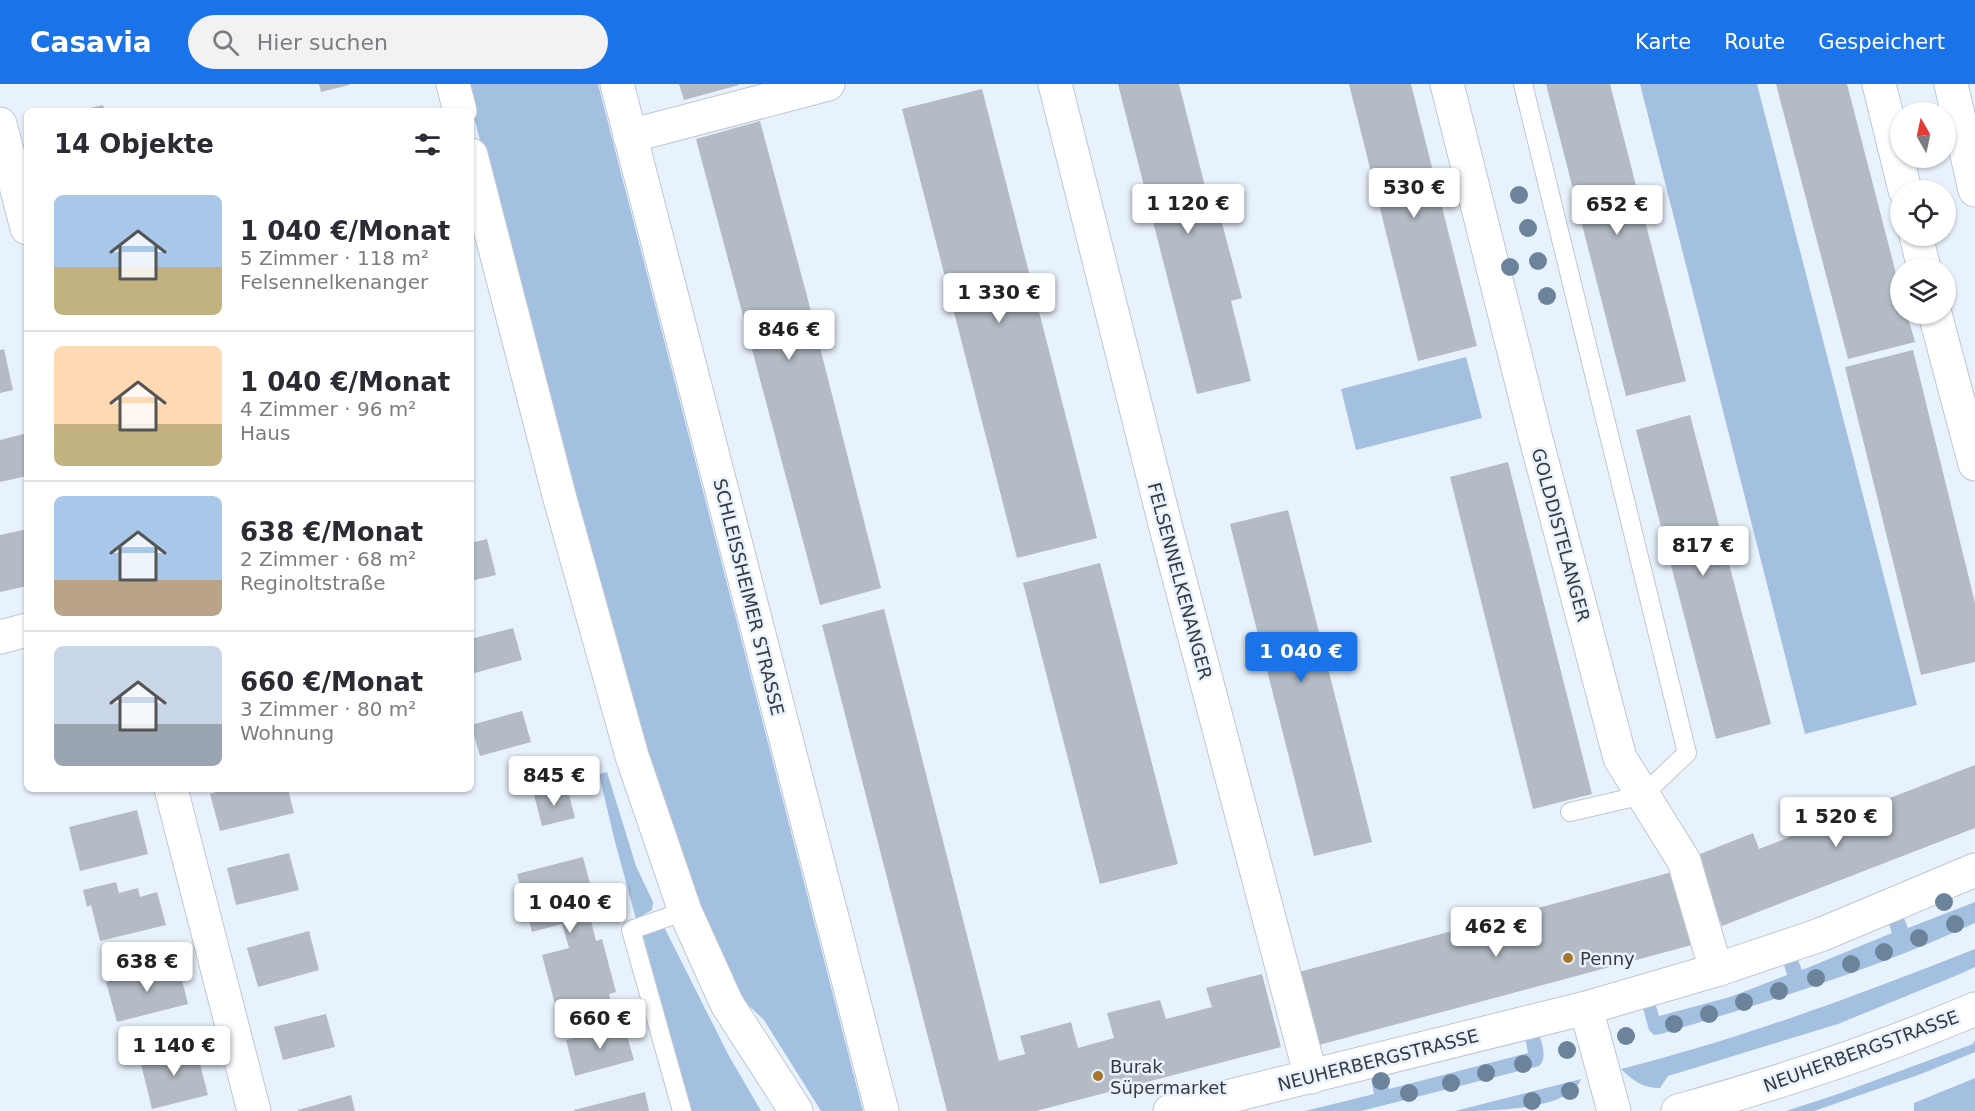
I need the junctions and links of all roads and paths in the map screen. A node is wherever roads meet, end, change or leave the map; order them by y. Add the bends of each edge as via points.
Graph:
1 (453, 84) edge
2 (617, 84) edge
3 (828, 84) edge
4 (1056, 84) edge
5 (1447, 84) edge
6 (1522, 84) edge
7 (1879, 84) edge
8 (1950, 84) edge
9 (459, 108) edge
10 (0, 124) edge
11 (630, 136) junction
12 (474, 167) edge
13 (1903, 180) edge
14 (1975, 190) edge
15 (16, 215) edge
16 (1938, 324) edge
17 (1975, 464) edge
18 (24, 631) edge
19 (0, 637) edge
20 (172, 792) edge
21 (1643, 795) junction
22 (1570, 812) dead end
23 (1975, 870) edge
24 (685, 911) junction
25 (1716, 970) junction
26 (1586, 1008) junction
27 (1975, 1009) edge
28 (1311, 1077) junction
29 (254, 1111) edge
30 (681, 1111) edge
31 (796, 1111) edge
32 (882, 1111) edge
33 (1170, 1111) edge
34 (1614, 1111) edge
35 (1678, 1111) edge

1 - 9 street
2 - 11 street, SCHLEISSHEIMER STRASSE
3 - 11 street
4 - 28 street, FELSENNELKENANGER via 1166,528
5 - 21 street, GOLDDISTELANGER via 1620,758
6 - 21 lane via 1687,753
7 - 13 street
8 - 14 street
10 - 15 street
11 - 32 street, SCHLEISSHEIMER STRASSE
12 - 24 street via 632,756
16 - 17 street
18 - 19 street
20 - 29 street
21 - 22 lane
21 - 25 street, GOLDDISTELANGER via 1684,861
23 - 25 street, NEUHERBERGSTRASSE via 1820,935
24 - 30 lane via 631,930
24 - 31 street via 727,1004
25 - 26 street, NEUHERBERGSTRASSE
26 - 28 street, NEUHERBERGSTRASSE
26 - 34 street
27 - 35 street, NEUHERBERGSTRASSE via 1851,1057
28 - 33 street, NEUHERBERGSTRASSE

